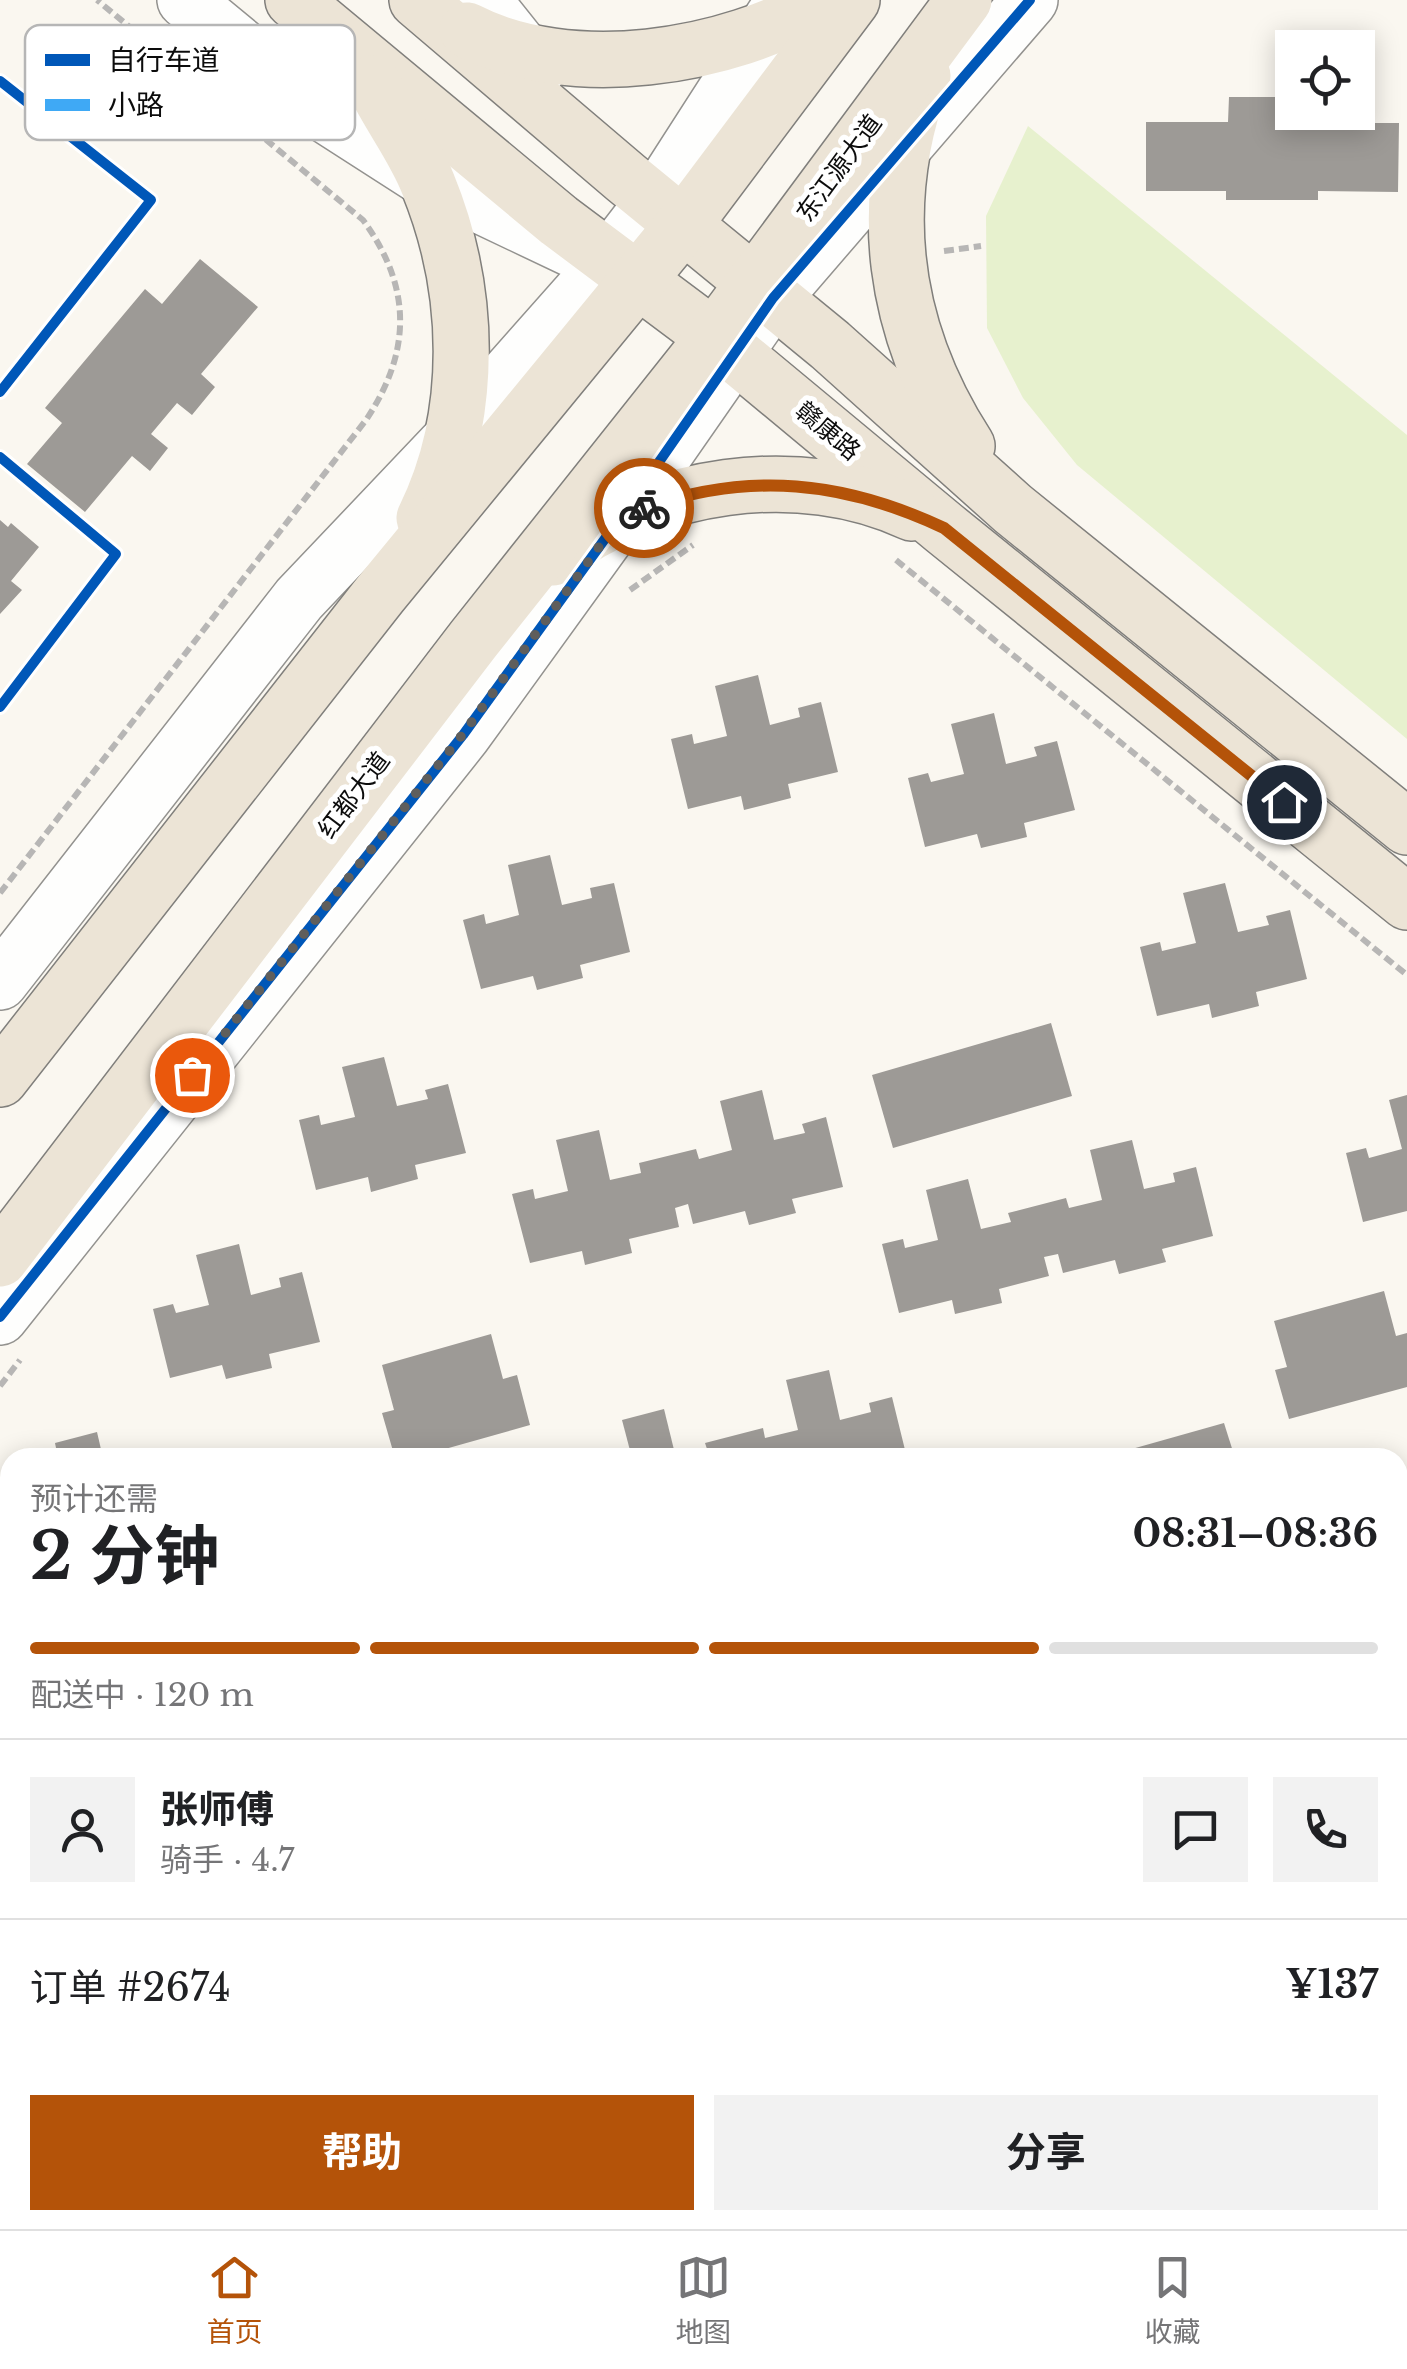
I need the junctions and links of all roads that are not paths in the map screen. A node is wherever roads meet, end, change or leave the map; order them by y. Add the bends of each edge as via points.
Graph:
1 (185, 0) edge
2 (276, 0) edge
3 (294, 0) edge
4 (417, 0) edge
5 (483, 0) edge
6 (824, 0) edge
7 (852, 0) edge
8 (1030, 0) edge
9 (956, 10) edge
10 (776, 14) edge
11 (215, 25) edge
12 (314, 25) edge
13 (324, 25) edge
14 (520, 50) junction
15 (355, 51) edge
16 (355, 52) edge
17 (360, 55) junction
18 (355, 134) edge
19 (902, 146) junction
20 (427, 180) junction
21 (666, 207) junction
22 (618, 268) junction
23 (764, 290) junction
24 (724, 345) junction
25 (451, 438) junction
26 (1013, 509) junction
27 (620, 518) junction
28 (944, 528) junction
29 (380, 594) junction
30 (474, 638) junction
31 (1407, 826) edge
32 (1407, 902) edge
33 (0, 982) edge
34 (0, 1079) edge
35 (0, 1259) edge
36 (16, 1331) edge

1 - 11 street
2 - 12 main road
3 - 13 main road, 赣康路
4 - 14 main road via 492,43
4 - 21 main road
5 - 14 street
6 - 10 main road
7 - 21 main road
8 - 19 street
9 - 19 main road via 922,77
9 - 23 main road, 东江源大道
10 - 14 main road via 718,44 624,59
10 - 21 street
14 - 21 street
15 - 17 main road, 赣康路
16 - 17 main road
17 - 20 main road
17 - 22 main road, 赣康路
18 - 20 street
19 - 23 street
19 - 26 main road via 896,248 912,336 947,416
20 - 22 street
20 - 25 main road via 445,229 461,322
21 - 22 street
21 - 23 main road
22 - 24 main road, 赣康路
22 - 25 street
22 - 29 main road
23 - 24 main road, 东江源大道
23 - 26 main road
24 - 27 street
24 - 28 main road, 赣康路
24 - 30 main road, 红都大道
25 - 29 main road via 428,510
25 - 33 street via 299,599
26 - 31 main road
27 - 28 main road via 689,494 776,485 863,496
27 - 30 main road via 568,546 501,604
27 - 36 street
28 - 32 main road, 赣康路
29 - 34 main road
30 - 35 main road, 红都大道

